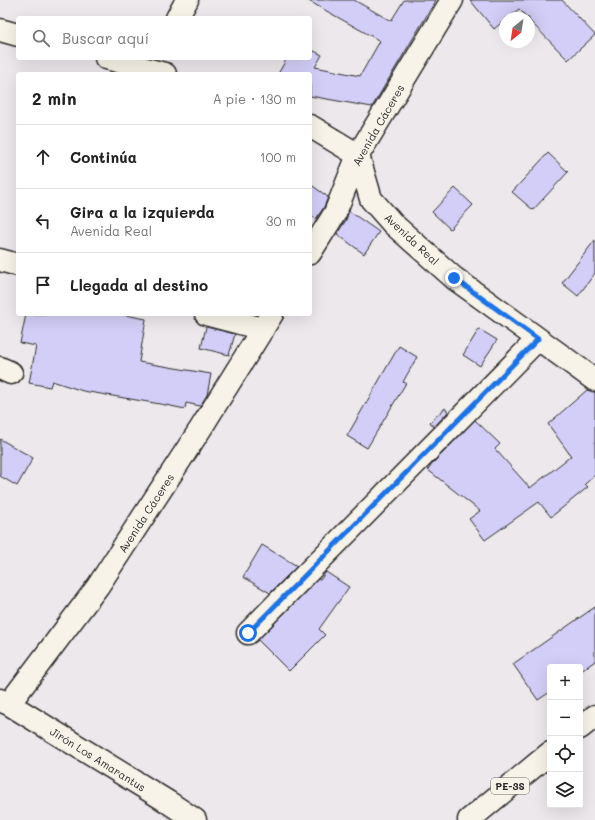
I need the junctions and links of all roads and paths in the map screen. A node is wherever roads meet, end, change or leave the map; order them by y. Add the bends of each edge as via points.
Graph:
1 (187, 0) edge
2 (452, 0) edge
3 (178, 16) edge
4 (0, 30) edge
5 (16, 34) edge
6 (117, 60) edge
7 (156, 67) edge
8 (312, 127) edge
9 (358, 155) junction
10 (312, 250) edge
11 (0, 260) edge
12 (16, 264) edge
13 (223, 316) edge
14 (267, 321) edge
15 (538, 339) junction
16 (595, 380) edge
17 (248, 633) dead end
18 (5, 702) edge
19 (595, 716) edge
20 (583, 726) edge
21 (547, 755) edge
22 (195, 820) edge
23 (469, 820) edge

1 - 3 main road
2 - 9 main road, Avenida Cáceres
4 - 5 main road
6 - 7 main road
8 - 9 main road
9 - 10 main road, Avenida Cáceres via 335,213
9 - 15 main road, Avenida Real via 371,199 393,224 454,278
11 - 12 main road
13 - 14 main road
14 - 18 main road, Avenida Cáceres via 98,586
15 - 16 main road, Avenida Real
15 - 17 main road
18 - 22 main road, Jirón Los Amarantus
19 - 20 main road
21 - 23 main road, PE-3S

